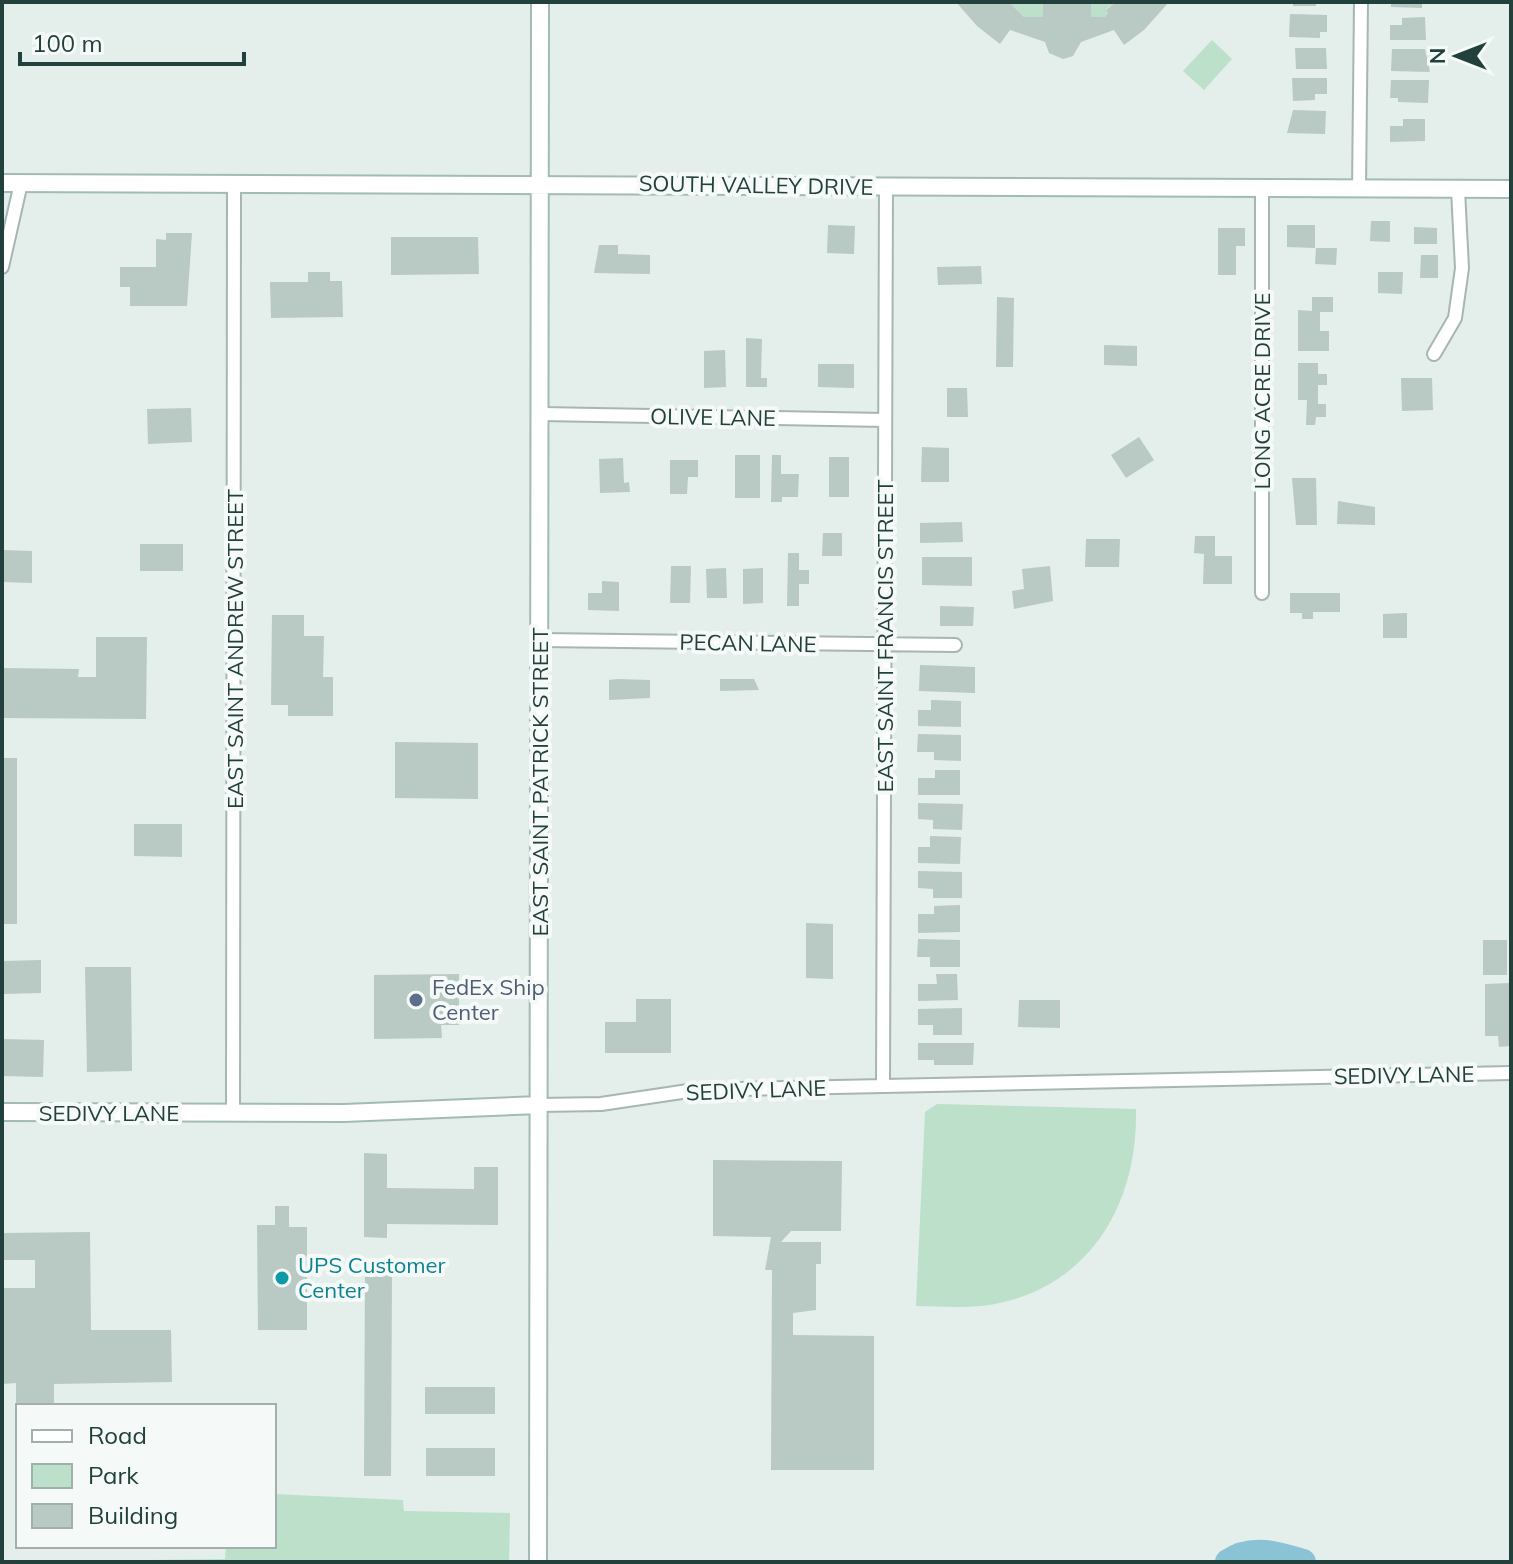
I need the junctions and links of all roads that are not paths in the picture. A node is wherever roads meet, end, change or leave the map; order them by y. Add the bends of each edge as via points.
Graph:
1 (540, 2) edge
2 (1361, 2) edge
3 (2, 183) edge
4 (21, 183) junction
5 (542, 183) junction
6 (234, 185) junction
7 (886, 187) junction
8 (1262, 188) junction
9 (1359, 189) junction
10 (1511, 189) edge
11 (1458, 190) junction
12 (2, 267) edge
13 (1434, 354) dead end
14 (541, 414) junction
15 (885, 420) junction
16 (1262, 593) dead end
17 (541, 640) junction
18 (885, 644) junction
19 (955, 645) dead end
20 (1511, 1073) edge
21 (883, 1086) junction
22 (539, 1105) junction
23 (2, 1112) edge
24 (233, 1113) junction
25 (538, 1562) edge

1 - 5 street, EAST SAINT PATRICK STREET
2 - 9 street
3 - 4 street, SOUTH VALLEY DRIVE
4 - 6 street, SOUTH VALLEY DRIVE
4 - 12 street
5 - 6 street, SOUTH VALLEY DRIVE
5 - 7 street, SOUTH VALLEY DRIVE
5 - 14 street, EAST SAINT PATRICK STREET
6 - 24 street, EAST SAINT ANDREW STREET
7 - 8 street, SOUTH VALLEY DRIVE
7 - 15 street, EAST SAINT FRANCIS STREET
8 - 9 street, SOUTH VALLEY DRIVE
8 - 16 street, LONG ACRE DRIVE
9 - 11 street, SOUTH VALLEY DRIVE
10 - 11 street, SOUTH VALLEY DRIVE
11 - 13 street via 1462,268 1455,318
14 - 15 street, OLIVE LANE
14 - 17 street, EAST SAINT PATRICK STREET
15 - 18 street, EAST SAINT FRANCIS STREET
17 - 18 street, PECAN LANE
17 - 22 street, EAST SAINT PATRICK STREET
18 - 19 street, PECAN LANE
18 - 21 street, EAST SAINT FRANCIS STREET
20 - 21 street, SEDIVY LANE
21 - 22 street, SEDIVY LANE via 695,1090 601,1104
22 - 24 street, SEDIVY LANE
22 - 25 street, EAST SAINT PATRICK STREET
23 - 24 street, SEDIVY LANE

